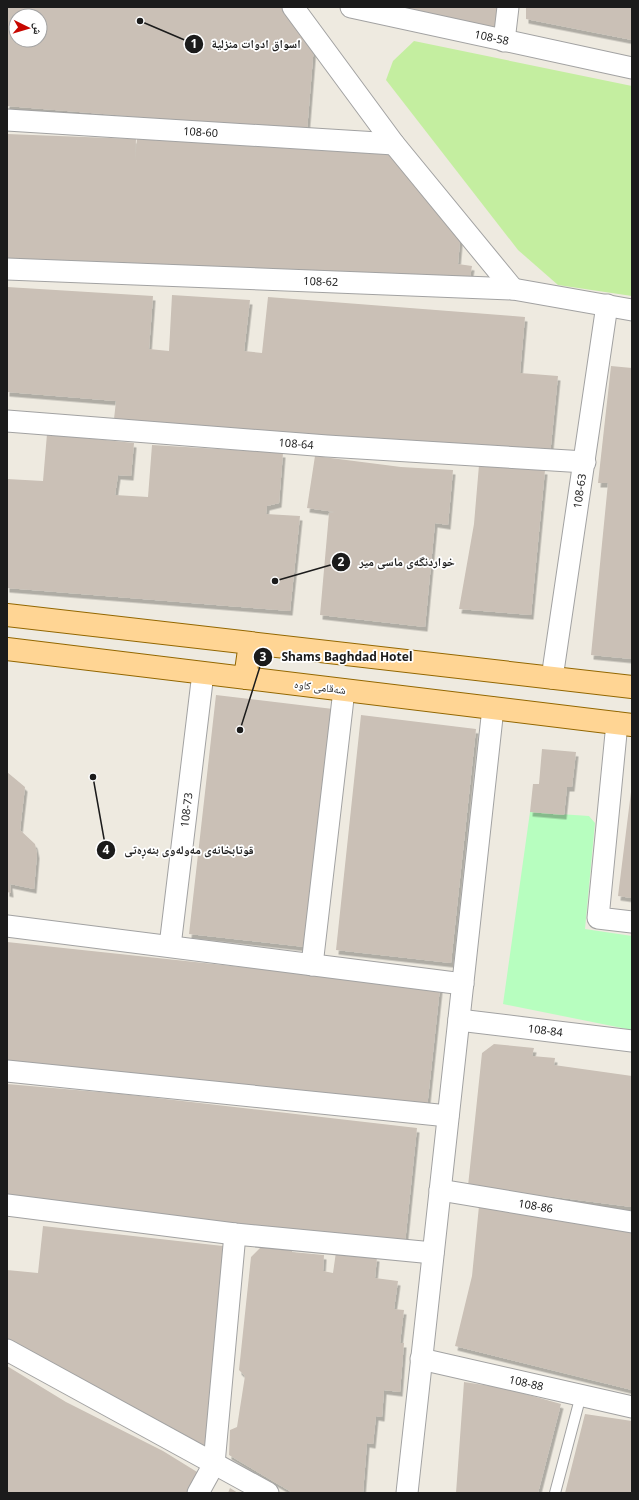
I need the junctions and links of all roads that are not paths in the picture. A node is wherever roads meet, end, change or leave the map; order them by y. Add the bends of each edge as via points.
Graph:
1 (293, 7) edge
2 (351, 7) edge
3 (508, 7) edge
4 (504, 41) junction
5 (632, 68) edge
6 (7, 120) edge
7 (394, 144) junction
8 (7, 269) edge
9 (513, 289) junction
10 (607, 305) junction
11 (632, 310) edge
12 (7, 421) edge
13 (586, 462) junction
14 (7, 615) edge
15 (250, 643) junction
16 (7, 649) edge
17 (203, 673) junction
18 (245, 678) junction
19 (552, 678) junction
20 (632, 687) edge
21 (344, 690) junction
22 (493, 708) junction
23 (625, 724) edge
24 (632, 922) edge
25 (7, 926) edge
26 (170, 946) junction
27 (312, 965) junction
28 (463, 984) junction
29 (459, 1020) junction
30 (632, 1041) edge
31 (7, 1071) edge
32 (448, 1116) junction
33 (440, 1190) junction
34 (7, 1205) edge
35 (632, 1222) edge
36 (235, 1234) junction
37 (433, 1253) junction
38 (7, 1350) edge
39 (421, 1359) junction
40 (581, 1395) junction
41 (632, 1407) edge
42 (214, 1464) junction
43 (198, 1493) edge
44 (268, 1493) edge
45 (407, 1493) edge
46 (555, 1493) edge

1 - 7 street
2 - 4 street, 108-58
3 - 4 street
4 - 5 street, 108-58
6 - 7 street, 108-60
7 - 9 street
8 - 9 street, 108-62
9 - 10 street, 108-62
10 - 11 street, 108-62
10 - 13 street, 108-63
12 - 13 street, 108-64 via 327,446
13 - 19 street, 108-63
14 - 15 main road
15 - 18 main road
15 - 19 main road
16 - 17 main road, شەقامی کاوە
17 - 18 main road, شەقامی کاوە
17 - 26 street, 108-73
18 - 21 main road, شەقامی کاوە
19 - 20 main road
21 - 22 main road, شەقامی کاوە
21 - 27 street
22 - 23 main road, شەقامی کاوە
22 - 28 street
23 - 24 street via 598,918
25 - 26 street
26 - 27 street
27 - 28 street
28 - 29 street
29 - 30 street, 108-84
29 - 32 street
31 - 32 street
32 - 33 street
33 - 35 street, 108-86
33 - 37 street
34 - 36 street
36 - 37 street
36 - 42 street
37 - 39 street
38 - 42 street
39 - 40 street, 108-88
39 - 45 street
40 - 41 street, 108-88
40 - 46 lane
42 - 43 street
42 - 44 street

